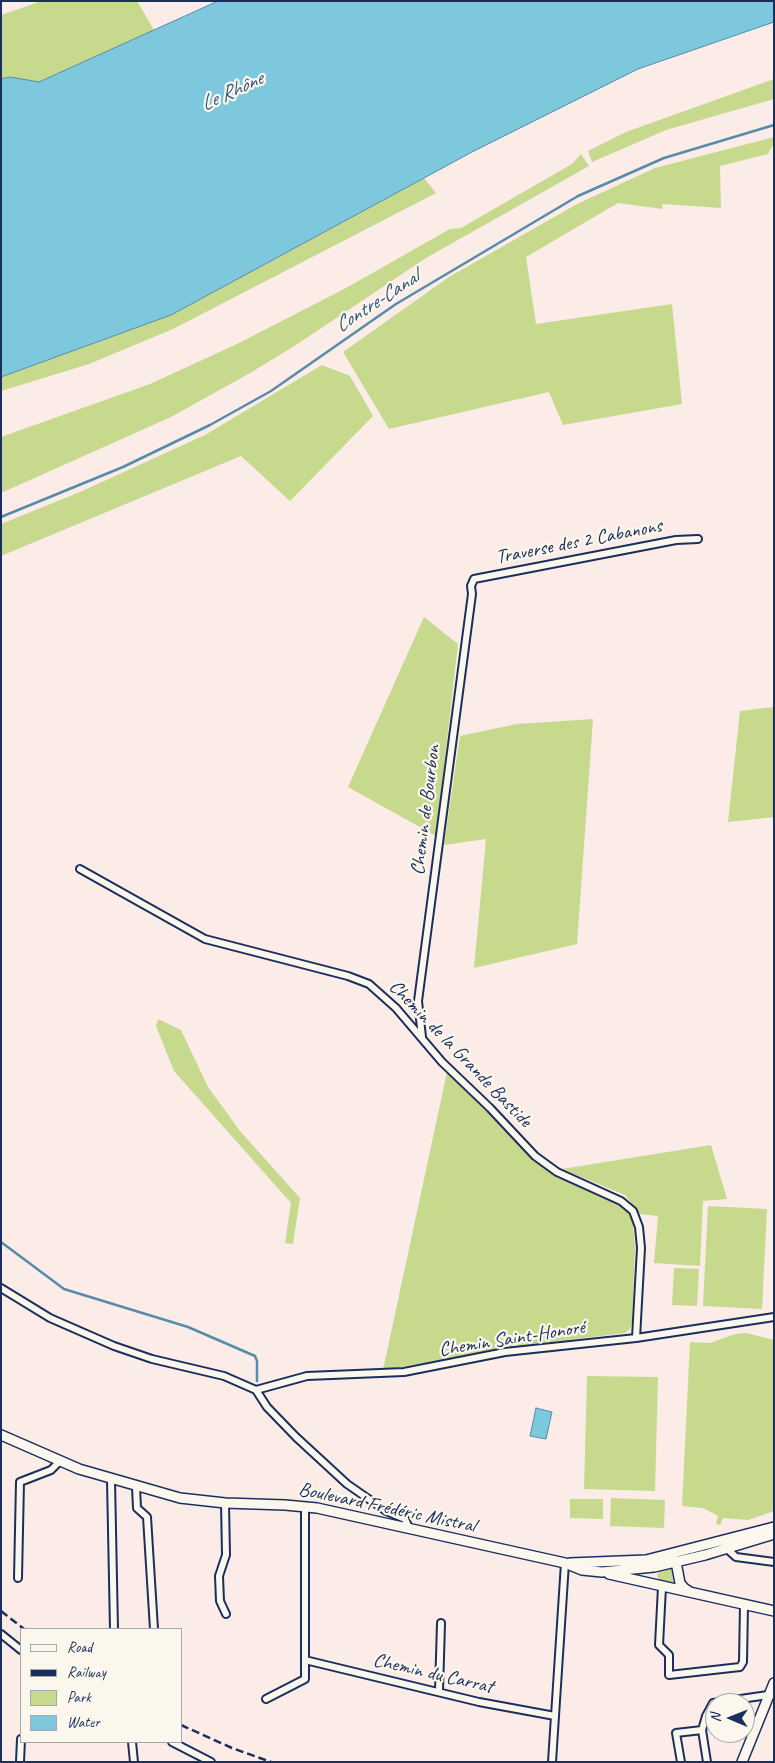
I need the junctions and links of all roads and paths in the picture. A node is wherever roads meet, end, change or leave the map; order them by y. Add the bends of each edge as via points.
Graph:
1 (698, 538) dead end
2 (471, 586) joint
3 (80, 869) dead end
4 (422, 1039) junction
5 (1, 1288) edge
6 (774, 1317) edge
7 (636, 1338) junction
8 (256, 1390) junction
9 (1, 1435) edge
10 (59, 1462) junction
11 (111, 1480) junction
12 (136, 1487) junction
13 (225, 1503) junction
14 (305, 1506) junction
15 (774, 1527) edge
16 (408, 1528) junction
17 (774, 1534) edge
18 (726, 1548) junction
19 (670, 1559) junction
20 (774, 1562) edge
21 (565, 1564) junction
22 (654, 1567) junction
23 (602, 1572) junction
24 (18, 1578) dead end
25 (660, 1587) junction
26 (693, 1593) junction
27 (744, 1605) junction
28 (774, 1611) edge
29 (226, 1614) dead end
30 (440, 1623) dead end
31 (114, 1628) edge
32 (154, 1628) edge
33 (1, 1634) edge
34 (20, 1649) edge
35 (305, 1660) junction
36 (774, 1683) edge
37 (440, 1691) junction
38 (768, 1695) junction
39 (266, 1699) dead end
40 (555, 1716) junction
41 (702, 1730) junction
42 (21, 1743) edge
43 (132, 1743) edge
44 (174, 1743) edge
45 (20, 1762) edge
46 (134, 1762) edge
47 (211, 1762) edge
48 (552, 1762) edge
49 (681, 1762) edge
50 (707, 1762) edge
51 (742, 1762) edge

1 - 2 street, Traverse des 2 Cabanons via 474,579
2 - 4 street, Chemin de Bourbon via 418,1001
3 - 4 street, Chemin de la Grande Bastide via 205,939 369,984 396,1008
4 - 7 street, Chemin de la Grande Bastide via 535,1156 557,1172 621,1201 633,1211 639,1227 640,1248
5 - 8 street via 50,1318 114,1346 152,1359 224,1376
6 - 7 street, Chemin Saint-Honoré
7 - 8 street, Chemin Saint-Honoré via 505,1352 427,1369 307,1376
8 - 16 street via 267,1407 296,1437 347,1484 386,1511 406,1519
9 - 10 main road, Boulevard Frédéric Mistral
10 - 11 main road, Boulevard Frédéric Mistral
10 - 24 street via 51,1470 20,1482
11 - 12 main road, Boulevard Frédéric Mistral
11 - 31 street
12 - 13 main road, Boulevard Frédéric Mistral via 191,1500
12 - 32 street via 138,1508 146,1517
13 - 14 main road, Boulevard Frédéric Mistral
13 - 29 street via 226,1555 219,1576 220,1601
14 - 16 main road, Boulevard Frédéric Mistral
14 - 35 street
15 - 19 main road
16 - 21 main road, Boulevard Frédéric Mistral
17 - 18 main road
18 - 19 main road
18 - 20 street via 736,1557
19 - 21 main road, Boulevard Frédéric Mistral
19 - 22 main road, Boulevard Frédéric Mistral
19 - 26 main road via 680,1583
21 - 23 main road, Boulevard Frédéric Mistral
21 - 40 street
22 - 23 main road, Boulevard Frédéric Mistral
22 - 25 main road via 652,1576
23 - 25 main road, Boulevard Frédéric Mistral
25 - 26 main road, Boulevard Frédéric Mistral
25 - 27 street via 659,1645 669,1655 669,1675 740,1667 743,1662
26 - 27 main road, Boulevard Frédéric Mistral
27 - 28 main road, Boulevard Frédéric Mistral
30 - 37 street
33 - 34 street
35 - 37 street, Chemin du Carrat
35 - 39 street via 305,1679
36 - 38 main road
37 - 40 street, Chemin du Carrat
38 - 41 street via 713,1702
38 - 51 main road
40 - 48 street
41 - 49 street via 676,1733
41 - 50 street
42 - 45 street
43 - 46 street
44 - 47 street

